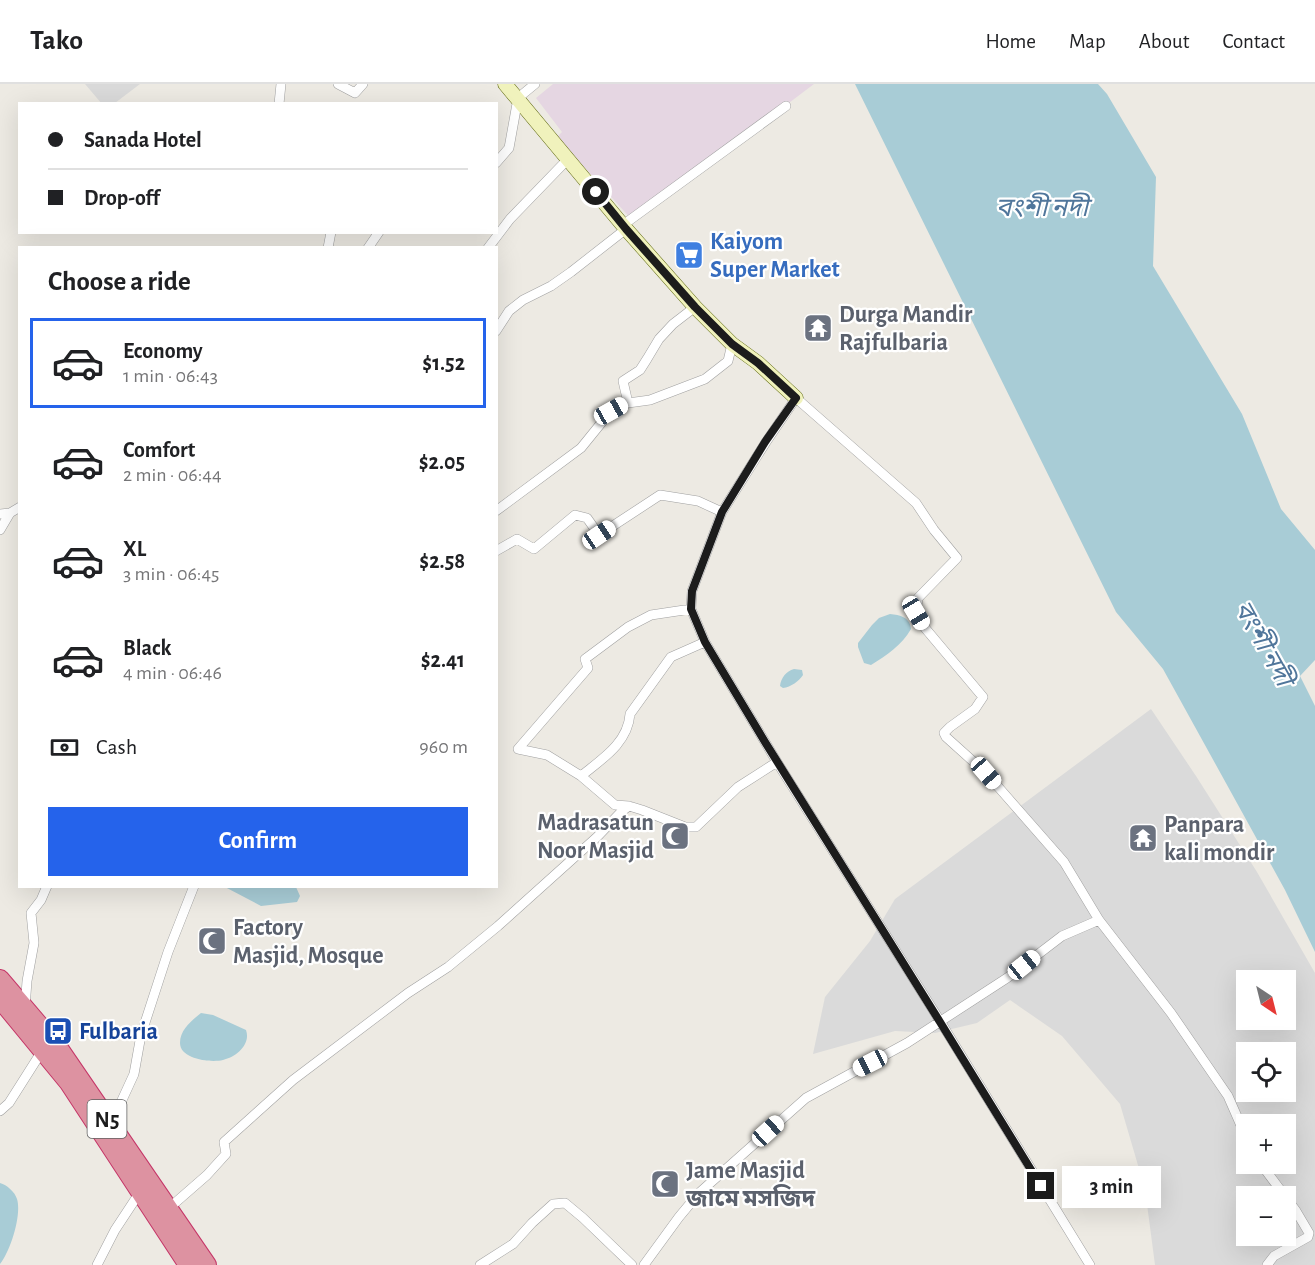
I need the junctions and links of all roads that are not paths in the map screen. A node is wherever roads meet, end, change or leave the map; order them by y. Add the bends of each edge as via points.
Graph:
1 (281, 84) edge
2 (338, 84) edge
3 (363, 84) edge
4 (506, 84) edge
5 (535, 84) edge
6 (518, 98) junction
7 (279, 102) edge
8 (786, 106) dead end
9 (568, 159) junction
10 (498, 161) edge
11 (624, 227) junction
12 (490, 246) edge
13 (695, 307) junction
14 (498, 328) edge
15 (732, 344) junction
16 (796, 398) junction
17 (628, 403) junction
18 (498, 510) edge
19 (722, 512) junction
20 (5, 514) edge
21 (0, 530) edge
22 (498, 550) edge
23 (691, 609) junction
24 (705, 642) junction
25 (777, 762) junction
26 (581, 776) junction
27 (629, 806) junction
28 (46, 888) edge
29 (193, 888) edge
30 (1098, 920) junction
31 (0, 979) edge
32 (0, 999) edge
33 (25, 1008) junction
34 (940, 1022) junction
35 (42, 1051) junction
36 (0, 1111) edge
37 (1236, 1114) edge
38 (111, 1125) junction
39 (1268, 1174) edge
40 (140, 1192) junction
41 (168, 1209) junction
42 (97, 1265) edge
43 (188, 1265) edge
44 (207, 1265) edge
45 (480, 1265) edge
46 (632, 1265) edge
47 (644, 1265) edge
48 (1090, 1265) edge
49 (1267, 1265) edge

1 - 7 street
2 - 3 street via 355,93
4 - 6 street
5 - 6 street
6 - 9 street
6 - 10 street via 509,148
8 - 11 street
9 - 11 street
9 - 12 street via 510,219
11 - 13 street
11 - 14 street via 571,272 509,311
13 - 15 street
13 - 17 street via 658,339 640,370 623,381
15 - 16 street
15 - 17 street via 728,361 705,379 650,400
16 - 19 street
16 - 30 street via 916,502 957,558 918,597 916,613 983,696 975,709 944,733 986,773 1064,862
17 - 18 street via 611,411 581,448
19 - 22 street via 698,501 660,495 599,535 586,518 575,515 534,549 517,538
19 - 23 street via 692,591
20 - 21 street
23 - 24 street
23 - 26 street via 651,615 602,645 585,659 588,668 518,749 547,755
24 - 25 street
24 - 26 street via 671,657 630,714 622,739
25 - 27 street via 738,787 696,827 685,827
25 - 34 street
26 - 27 street via 615,805
27 - 41 street via 498,926 293,1080 225,1142 226,1154
28 - 33 street via 31,913 34,943
29 - 38 street via 141,1035 134,1074
30 - 34 street via 1062,936
30 - 37 street via 1170,1013 1228,1096
31 - 33 highway, N5
32 - 35 highway, N5
33 - 38 highway, N5 via 58,1047
34 - 47 street via 806,1098 699,1193
34 - 48 street
35 - 36 street
35 - 40 highway, N5 via 69,1083
38 - 41 highway, N5
39 - 49 street via 1309,1233
40 - 42 street
40 - 43 highway, N5
41 - 44 highway, N5
45 - 46 street via 513,1244 553,1204 565,1203

